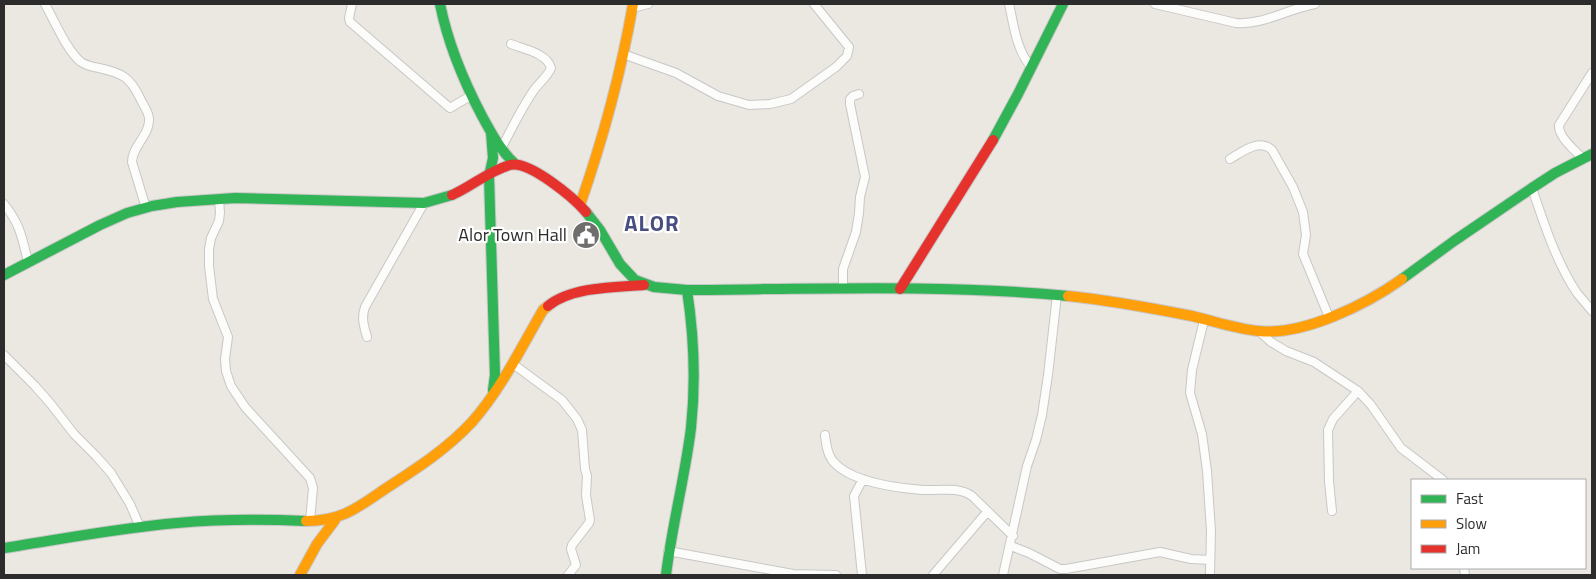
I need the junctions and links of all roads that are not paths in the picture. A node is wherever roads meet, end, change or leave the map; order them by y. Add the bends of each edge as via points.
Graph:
1 (45, 4) edge
2 (352, 4) edge
3 (440, 4) edge
4 (648, 4) edge
5 (814, 4) edge
6 (1009, 4) edge
7 (1063, 4) edge
8 (1155, 4) edge
9 (1315, 4) edge
10 (632, 6) edge
11 (511, 44) dead end
12 (623, 54) junction
13 (1031, 67) junction
14 (1592, 73) edge
15 (860, 94) dead end
16 (472, 95) junction
17 (491, 132) junction
18 (501, 149) junction
19 (1592, 154) edge
20 (1582, 158) junction
21 (1230, 159) dead end
22 (515, 164) junction
23 (489, 176) junction
24 (1532, 188) junction
25 (219, 199) junction
26 (424, 203) junction
27 (4, 204) edge
28 (580, 205) junction
29 (146, 208) junction
30 (28, 262) junction
31 (4, 274) edge
32 (645, 285) junction
33 (843, 289) junction
34 (900, 289) junction
35 (687, 290) junction
36 (1057, 295) junction
37 (1592, 311) edge
38 (1329, 317) junction
39 (1204, 320) junction
40 (1259, 331) junction
41 (367, 337) dead end
42 (4, 355) edge
43 (512, 364) junction
44 (495, 367) junction
45 (506, 373) junction
46 (1358, 391) junction
47 (491, 396) junction
48 (825, 435) dead end
49 (863, 479) junction
50 (1443, 479) edge
51 (1332, 511) dead end
52 (987, 512) junction
53 (335, 520) junction
54 (310, 521) junction
55 (140, 527) junction
56 (1012, 536) junction
57 (1011, 546) junction
58 (4, 548) edge
59 (668, 551) junction
60 (1210, 560) junction
61 (300, 575) edge
62 (568, 575) edge
63 (666, 575) edge
64 (836, 575) edge
65 (862, 575) edge
66 (933, 575) edge
67 (1003, 575) edge
68 (1210, 575) edge

1 - 29 street via 82,63 128,79 148,113 143,137 132,156
2 - 16 street via 350,22 450,108
3 - 16 main road via 449,43
4 - 10 street
5 - 12 street via 849,47 847,56 791,99 749,105 718,96 676,73
6 - 13 street via 1018,44
7 - 13 main road
8 - 9 street via 1248,24
10 - 12 main road
11 - 18 street via 540,56 548,61 551,68 526,102
12 - 28 main road via 598,152
13 - 34 main road via 990,145
14 - 20 street via 1559,124 1562,134
15 - 33 street via 852,96 850,104 865,177 856,232 843,269
16 - 17 main road
17 - 18 main road
17 - 23 main road via 494,158
18 - 22 main road
19 - 20 main road
20 - 24 main road
21 - 38 street via 1252,146 1263,145 1272,150 1294,187 1303,212 1304,254
22 - 23 main road via 508,164
22 - 28 main road via 548,179
23 - 26 main road via 449,196
23 - 44 main road
24 - 37 street via 1568,278
24 - 38 main road via 1388,289
25 - 26 main road
25 - 29 main road
25 - 54 street via 219,221 211,238 209,266 213,299 228,337 226,371 231,386 245,407 310,478 313,488
26 - 41 street via 362,314
27 - 30 street via 18,224
28 - 32 main road via 601,231 624,269
29 - 30 main road via 100,225
30 - 31 main road
32 - 35 main road
32 - 43 main road via 589,290 549,303
33 - 34 main road
33 - 35 main road
34 - 36 main road
35 - 59 main road via 694,337 693,405
36 - 39 main road via 1134,304
36 - 56 street via 1042,415
38 - 40 main road via 1285,330
39 - 40 main road
39 - 60 street via 1190,393 1202,434 1207,471
40 - 46 street via 1271,342 1314,362
42 - 55 street via 111,474
43 - 45 main road
43 - 62 street via 562,400 578,419 582,430 590,520 572,545 576,565
44 - 45 main road via 499,374
44 - 47 main road
45 - 47 main road
46 - 50 street via 1401,448
46 - 51 street via 1333,419 1328,430
47 - 53 main road via 466,427 441,450
48 - 49 street via 831,459 844,471
49 - 52 street via 923,490 966,492
49 - 65 street via 854,496
52 - 56 street
52 - 66 street
53 - 54 main road
53 - 61 main road
54 - 55 main road via 199,521
55 - 58 main road
56 - 57 street
57 - 60 street via 1060,569 1160,552
57 - 67 street
59 - 63 main road
59 - 64 street via 793,574
60 - 68 street

